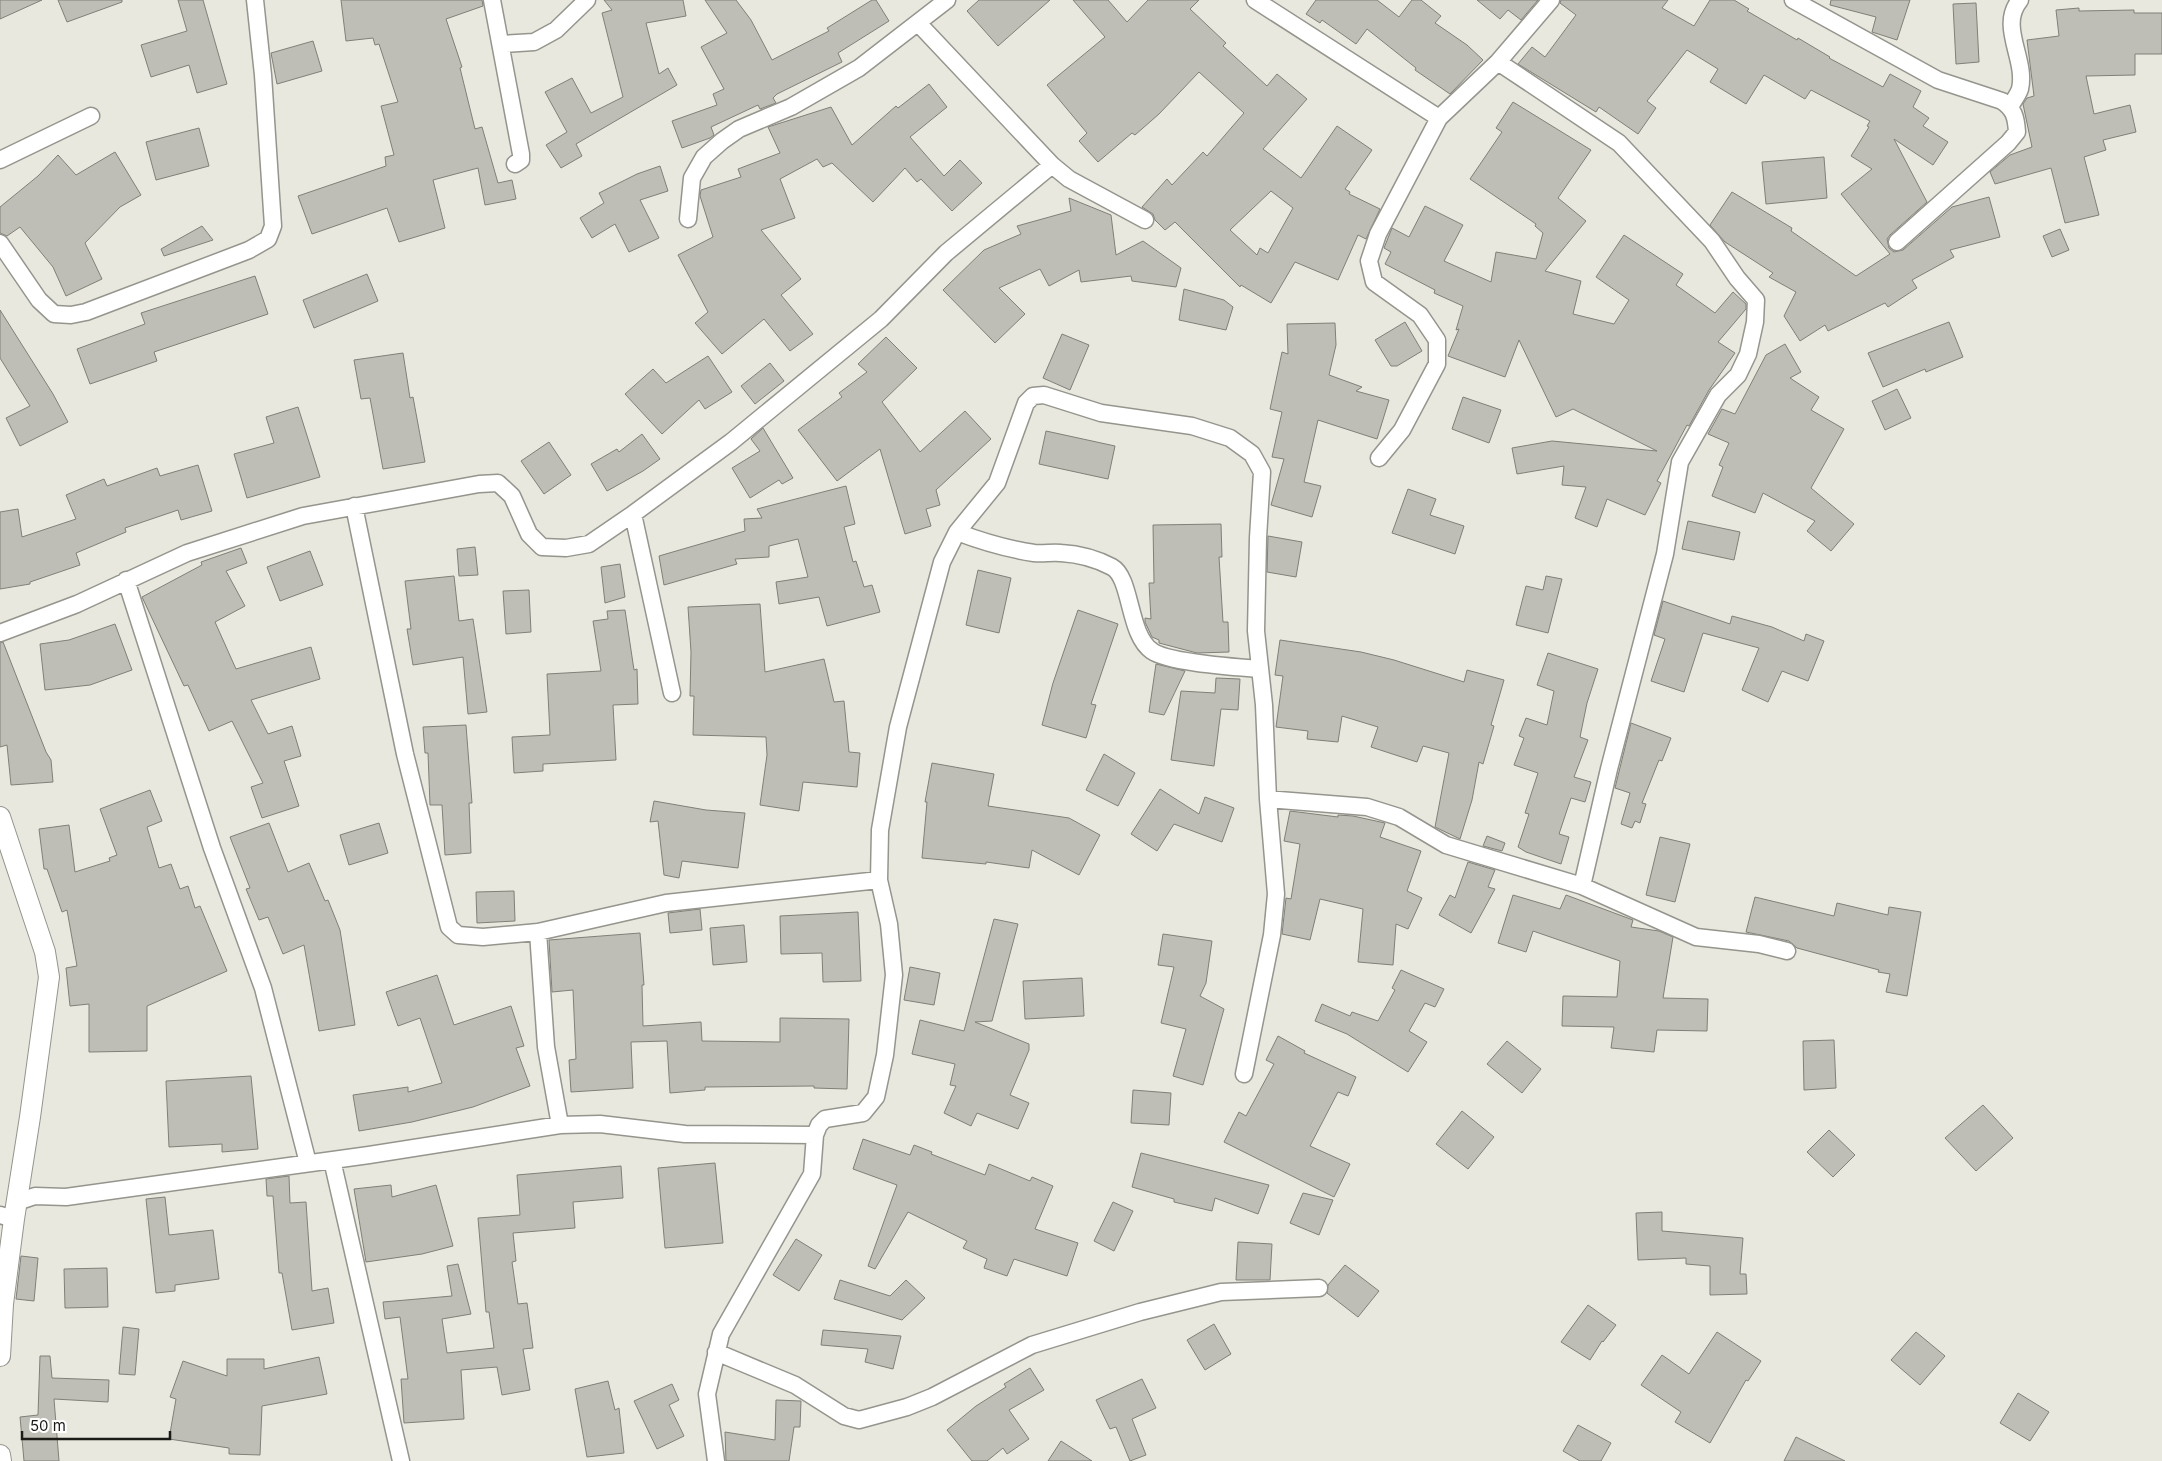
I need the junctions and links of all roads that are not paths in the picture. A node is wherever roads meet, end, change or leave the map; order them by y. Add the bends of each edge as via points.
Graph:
1 (255, 0) edge
2 (492, 0) edge
3 (587, 0) edge
4 (947, 0) edge
5 (1256, 0) edge
6 (1551, 0) edge
7 (1793, 0) edge
8 (2020, 0) edge
9 (918, 23) junction
10 (502, 44) junction
11 (1498, 62) junction
12 (2010, 107) junction
13 (91, 116) dead end
14 (1439, 118) junction
15 (0, 160) edge
16 (515, 164) dead end
17 (1052, 165) junction
18 (688, 219) dead end
19 (1145, 220) dead end
20 (1897, 242) dead end
21 (0, 243) edge
22 (1379, 458) dead end
23 (354, 506) junction
24 (633, 514) junction
25 (957, 532) junction
26 (126, 580) junction
27 (0, 633) edge
28 (1260, 669) junction
29 (672, 693) dead end
30 (1268, 799) junction
31 (0, 817) edge
32 (879, 880) junction
33 (1582, 886) junction
34 (538, 932) junction
35 (1787, 951) dead end
36 (1244, 1074) dead end
37 (560, 1125) junction
38 (815, 1135) junction
39 (332, 1160) junction
40 (308, 1163) junction
41 (10, 1212) edge
42 (1319, 1288) dead end
43 (716, 1352) junction
44 (0, 1356) edge
45 (0, 1456) edge
46 (1, 1461) edge
47 (401, 1461) edge
48 (716, 1461) edge

1 - 21 street via 273,226 268,239 248,250 71,315 54,314 39,300
2 - 10 street
3 - 10 street via 556,30 534,42
4 - 9 street
5 - 14 street
6 - 11 street
7 - 12 street via 1938,80 2002,101
8 - 12 street via 2013,9 2011,22 2020,89
9 - 17 street
9 - 18 street via 859,68 791,107 738,129 722,141 704,157 692,178
10 - 16 street via 521,154 521,160
11 - 14 street
11 - 33 street via 1618,143 1712,241 1756,300 1748,354 1738,375 1718,395 1680,462 1665,554
12 - 20 street via 2016,118 2016,132 2008,143
13 - 15 street
14 - 22 street via 1378,234 1369,260 1374,282 1420,315 1437,340 1437,364 1402,430
17 - 19 street via 1068,178
17 - 24 street via 946,253 881,319 731,442
23 - 24 street via 498,483 512,496 529,534 542,547 566,548 589,544
23 - 26 street via 302,516 222,541
23 - 34 street via 405,754 449,927 458,935 483,937
24 - 29 street
25 - 28 street via 988,544 1036,553 1061,552 1091,558 1114,568 1123,581 1143,642 1152,652 1184,661
25 - 28 street via 997,483 1026,403 1032,396 1044,395 1102,413 1192,426 1230,438 1252,454 1262,472 1256,631
25 - 32 street via 942,562 898,727 880,830
26 - 27 street via 77,604
26 - 40 street via 212,848 263,988
28 - 30 street
30 - 33 street via 1367,807 1399,817 1446,845
30 - 36 street via 1276,894 1272,935
31 - 41 street via 45,952 49,977 45,1017
32 - 34 street via 666,903
32 - 38 street via 889,924 894,975 885,1055 876,1097 863,1113 825,1119
33 - 35 street via 1696,937 1759,944
34 - 37 street via 546,1047
37 - 38 street via 600,1124 685,1134
37 - 39 street
38 - 43 street via 812,1174 721,1334
39 - 40 street
39 - 47 street
40 - 41 street via 66,1197 35,1196
41 - 44 street
42 - 43 street via 1221,1292 1140,1312 1032,1345 932,1397 859,1420 844,1416 795,1386
43 - 48 street via 707,1394
45 - 46 street

